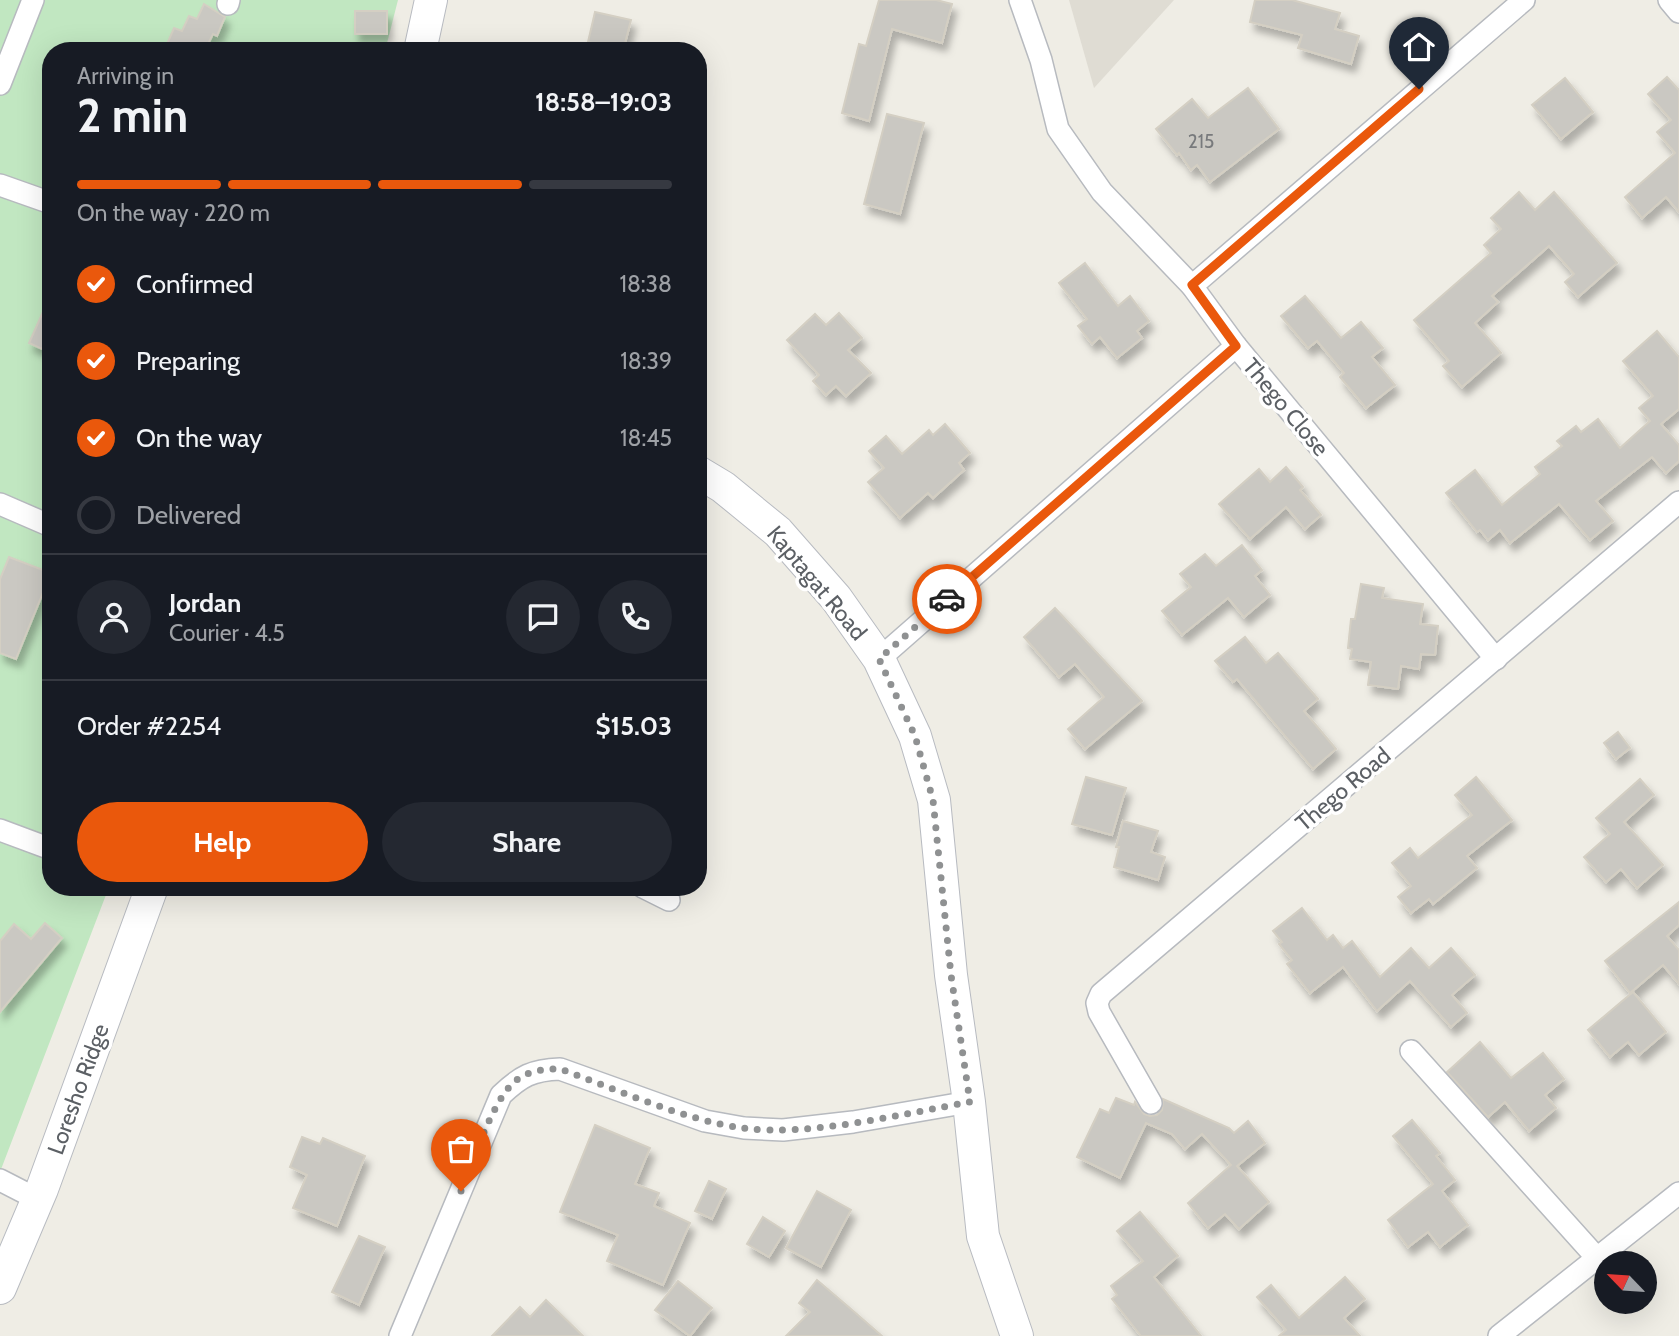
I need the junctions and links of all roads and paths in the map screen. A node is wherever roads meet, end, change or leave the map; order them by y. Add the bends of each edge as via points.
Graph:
1 (33, 0) edge
2 (431, 0) edge
3 (1020, 0) edge
4 (1524, 0) edge
5 (1669, 0) edge
6 (1679, 12) edge
7 (422, 42) edge
8 (0, 84) edge
9 (0, 185) edge
10 (42, 200) edge
11 (1192, 285) junction
12 (1236, 346) junction
13 (707, 477) edge
14 (1679, 502) edge
15 (0, 504) edge
16 (42, 521) edge
17 (879, 659) junction
18 (1496, 659) junction
19 (0, 830) edge
20 (42, 846) edge
21 (149, 896) edge
22 (661, 896) edge
23 (669, 900) dead end
24 (1411, 1051) dead end
25 (970, 1102) junction
26 (1151, 1103) dead end
27 (0, 1180) edge
28 (37, 1199) junction
29 (1675, 1206) edge
30 (1608, 1251) edge
31 (1594, 1255) edge
32 (1594, 1260) edge
33 (0, 1288) edge
34 (400, 1336) edge
35 (1017, 1336) edge
36 (1499, 1336) edge

1 - 8 street
2 - 7 main road
3 - 11 street, Thego Close via 1058,129 1102,192
4 - 11 street
5 - 6 street
9 - 10 street
11 - 12 street, Thego Close
12 - 17 street
12 - 18 street, Thego Close
13 - 17 main road, Kaptagat Road via 778,532 836,598
14 - 18 street, Thego Road
15 - 16 street
17 - 25 main road, Kaptagat Road via 915,736 933,800
18 - 26 street, Thego Road via 1101,994 1099,1012
19 - 20 street
21 - 28 main road, Loresho Ridge
22 - 23 street
24 - 31 street
25 - 34 street via 853,1122 783,1130 744,1128 705,1121 560,1069 538,1070 517,1079 501,1095
25 - 35 main road, Kaptagat Road via 983,1236
27 - 28 street
28 - 33 main road, Loresho Ridge
29 - 30 street
32 - 36 street

